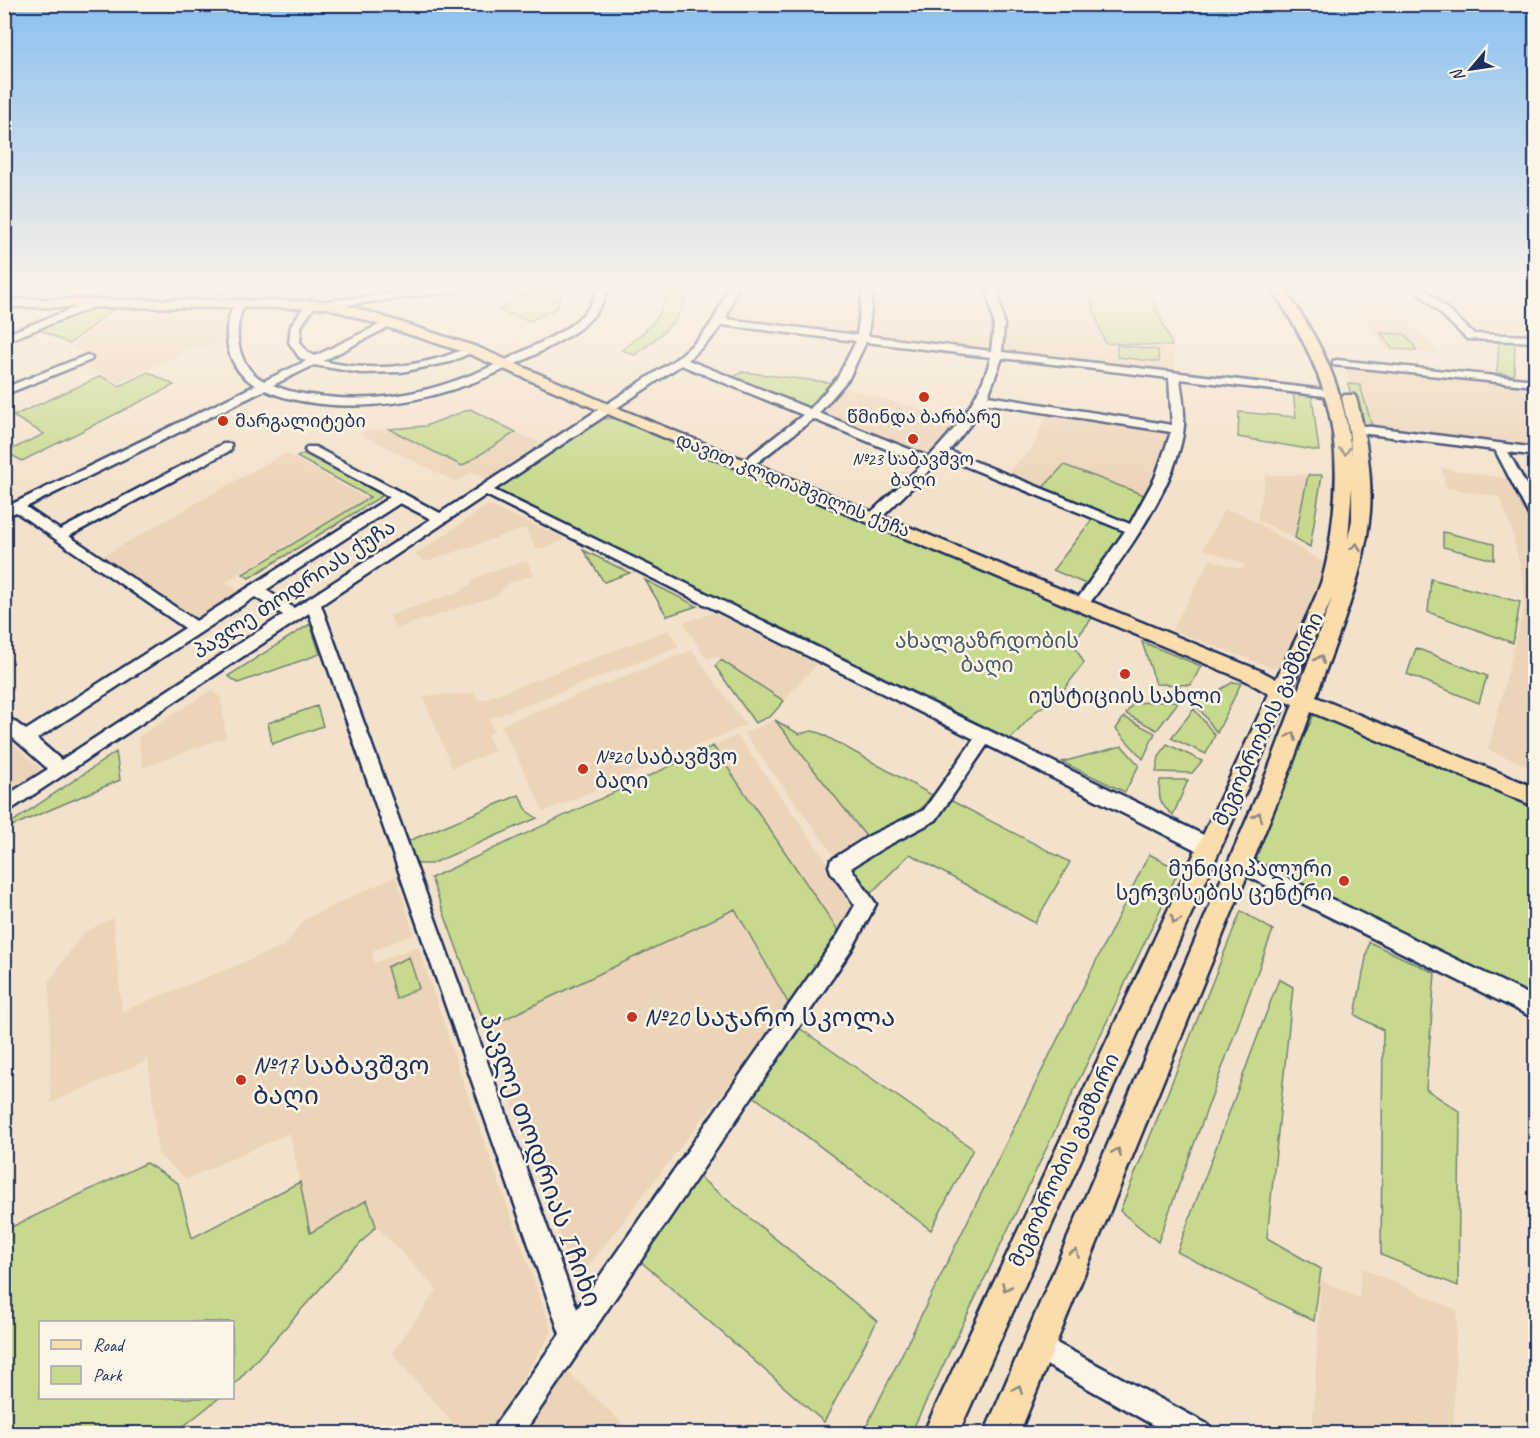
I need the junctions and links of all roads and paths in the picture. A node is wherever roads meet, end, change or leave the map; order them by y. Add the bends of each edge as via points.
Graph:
1 (235, 355) edge
2 (305, 355) edge
3 (325, 355) edge
4 (460, 355) edge
5 (484, 355) edge
6 (525, 355) edge
7 (687, 355) edge
8 (854, 355) edge
9 (999, 355) edge
10 (1008, 355) edge
11 (1319, 355) edge
12 (1332, 355) edge
13 (87, 358) dead end
14 (313, 361) junction
15 (680, 361) junction
16 (1337, 363) junction
17 (507, 365) junction
18 (1174, 375) junction
19 (1536, 383) edge
20 (264, 386) junction
21 (4, 392) edge
22 (1333, 394) junction
23 (982, 399) junction
24 (608, 409) junction
25 (812, 415) junction
26 (1178, 429) junction
27 (1357, 429) junction
28 (227, 447) dead end
29 (1500, 448) junction
30 (310, 450) dead end
31 (1536, 452) edge
32 (943, 453) junction
33 (932, 464) junction
34 (745, 466) junction
35 (485, 490) junction
36 (398, 498) junction
37 (11, 510) edge
38 (1536, 515) edge
39 (873, 518) junction
40 (441, 519) junction
41 (1134, 530) junction
42 (58, 536) junction
43 (255, 590) junction
44 (313, 604) junction
45 (1081, 604) junction
46 (295, 616) junction
47 (196, 628) junction
48 (1284, 686) junction
49 (1307, 695) junction
50 (4, 720) edge
51 (984, 737) junction
52 (26, 738) junction
53 (61, 770) junction
54 (1536, 782) edge
55 (1536, 798) edge
56 (4, 807) edge
57 (1209, 847) junction
58 (1238, 862) junction
59 (1536, 1009) edge
60 (573, 1335) junction
61 (1036, 1345) junction
62 (506, 1434) edge
63 (939, 1434) edge
64 (1001, 1434) edge
65 (1197, 1434) edge

1 - 20 street via 244,373
2 - 14 street
3 - 14 street
4 - 14 street via 402,369 363,371
5 - 17 main road, დავით კლდიაშვილის ქუჩა
6 - 17 street
7 - 15 street, პავლე თოდრიას ქუჩა
8 - 25 street via 844,378
9 - 23 street
10 - 18 street
11 - 22 main road, მეგობრობის გამზირი
12 - 16 main road, მეგობრობის გამზირი
13 - 21 street
14 - 20 street
15 - 24 street, პავლე თოდრიას ქუჩა
15 - 25 street
16 - 19 street
16 - 27 main road, მეგობრობის გამზირი
17 - 20 street via 437,392 374,402 302,397
17 - 24 main road, დავით კლდიაშვილის ქუჩა
18 - 22 street
18 - 26 street
20 - 37 street
22 -> 48 main road, მეგობრობის გამზირი via 1346,462 1340,544 1330,583
23 - 26 street
23 - 32 street
24 - 34 main road, დავით კლდიაშვილის ქუჩა
24 - 35 street, პავლე თოდრიას ქუჩა
25 - 33 street
25 - 34 street
26 - 41 street via 1156,488
27 - 29 street
49 -> 27 main road, მეგობრობის გამზირი via 1354,554 1360,520
28 - 42 street
29 - 31 street
29 - 38 street
30 - 36 street
32 - 33 street
32 - 41 street
33 - 39 street
34 - 39 main road, დავით კლდიაშვილის ქუჩა
35 - 40 street, პავლე თოდრიას ქუჩა
35 - 51 street
36 - 40 street
36 - 43 street
37 - 42 street
39 - 45 main road, დავით კლდიაშვილის ქუჩა
40 - 44 street, პავლე თოდრიას ქუჩა
41 - 45 street
42 - 47 street
43 - 46 street
43 - 47 street
44 - 46 street, პავლე თოდრიას ქუჩა
44 - 60 street, პავლე თოდრიას I ჩიხი
45 - 48 main road, დავით კლდიაშვილის ქუჩა
46 - 53 street, პავლე თოდრიას ქუჩა
47 - 52 street
48 - 49 main road, დავით კლდიაშვილის ქუჩა
48 - 57 main road, მეგობრობის გამზირი
49 - 54 main road
49 - 55 main road
58 -> 49 main road, მეგობრობის გამზირი
50 - 52 street
51 - 57 street
51 - 60 street, პავლე თოდრიას I ჩიხი via 930,815 838,866 866,904 845,942
52 - 53 street
53 - 56 street, პავლე თოდრიას ქუჩა
57 -> 63 main road, მეგობრობის გამზირი
58 - 59 street
61 -> 58 main road, მეგობრობის გამზირი
60 - 62 street
64 -> 61 main road, მეგობრობის გამზირი
61 - 65 street

